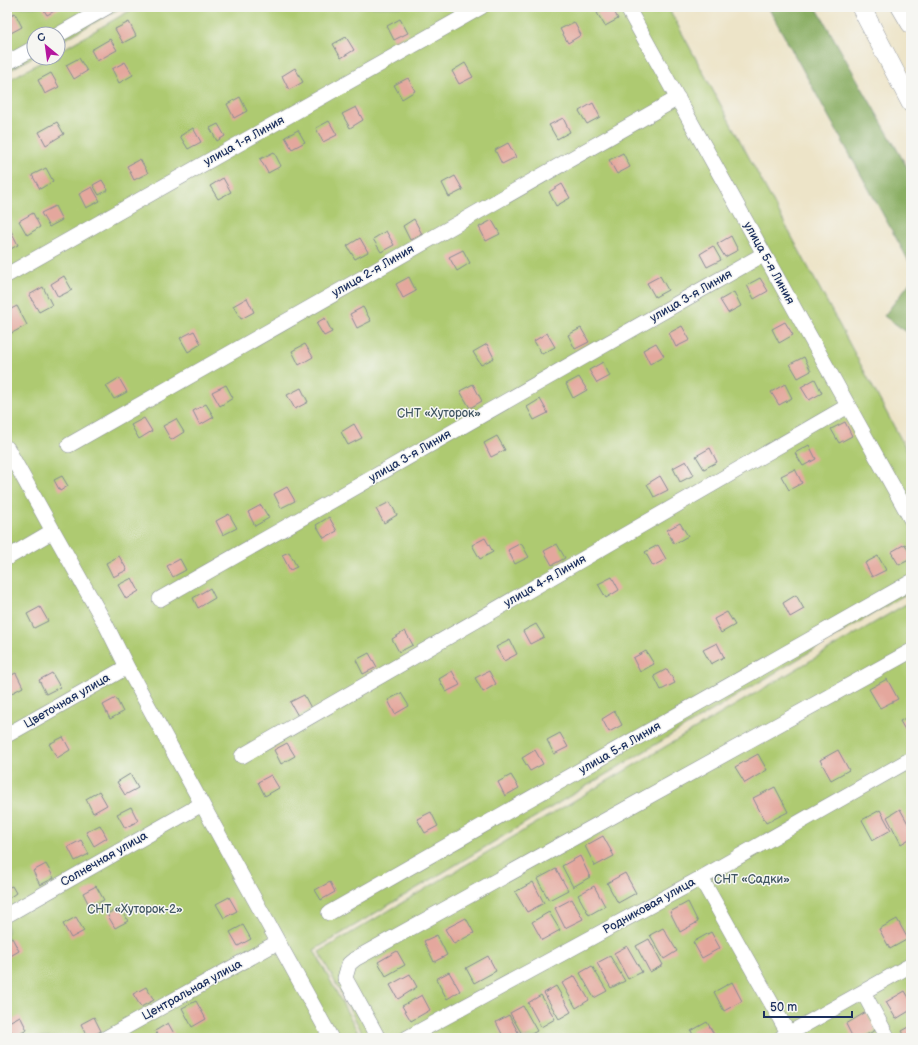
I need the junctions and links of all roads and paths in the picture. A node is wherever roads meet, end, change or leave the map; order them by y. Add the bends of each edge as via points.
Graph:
1 (107, 7) edge
2 (481, 7) edge
3 (627, 7) edge
4 (861, 7) edge
5 (901, 7) edge
6 (911, 24) edge
7 (66, 30) edge
8 (26, 52) edge
9 (7, 63) edge
10 (678, 98) junction
11 (911, 103) edge
12 (764, 254) junction
13 (7, 275) edge
14 (848, 406) junction
15 (69, 445) dead end
16 (7, 448) edge
17 (911, 519) edge
18 (52, 531) junction
19 (7, 558) edge
20 (911, 582) edge
21 (160, 599) dead end
22 (911, 651) edge
23 (127, 666) junction
24 (7, 735) edge
25 (242, 756) dead end
26 (911, 759) edge
27 (202, 804) junction
28 (701, 878) junction
29 (329, 913) dead end
30 (7, 915) edge
31 (278, 942) junction
32 (911, 965) edge
33 (863, 992) junction
34 (787, 1037) edge
35 (106, 1038) edge
36 (331, 1038) edge
37 (378, 1038) edge
38 (407, 1038) edge
39 (888, 1038) edge

1 - 7 street
2 - 13 street, улица 1-я Линия
3 - 10 street, улица 5-я Линия
4 - 11 main road
5 - 6 main road
8 - 9 street
10 - 12 street, улица 5-я Линия
10 - 15 street, улица 2-я Линия
12 - 14 street, улица 5-я Линия
12 - 21 street, улица 3-я Линия
14 - 17 street, улица 5-я Линия
14 - 25 street, улица 4-я Линия
16 - 18 street
18 - 19 street
18 - 23 street
20 - 29 street, улица 5-я Линия
22 - 37 street via 349,964 345,978
23 - 24 street, Цветочная улица
23 - 27 street
26 - 28 street, Родниковая улица
27 - 30 street, Солнечная улица
27 - 31 street
28 - 34 street
28 - 38 street, Родниковая улица
31 - 35 street, Центральная улица
31 - 36 street
32 - 33 street
33 - 34 street
33 - 39 street

